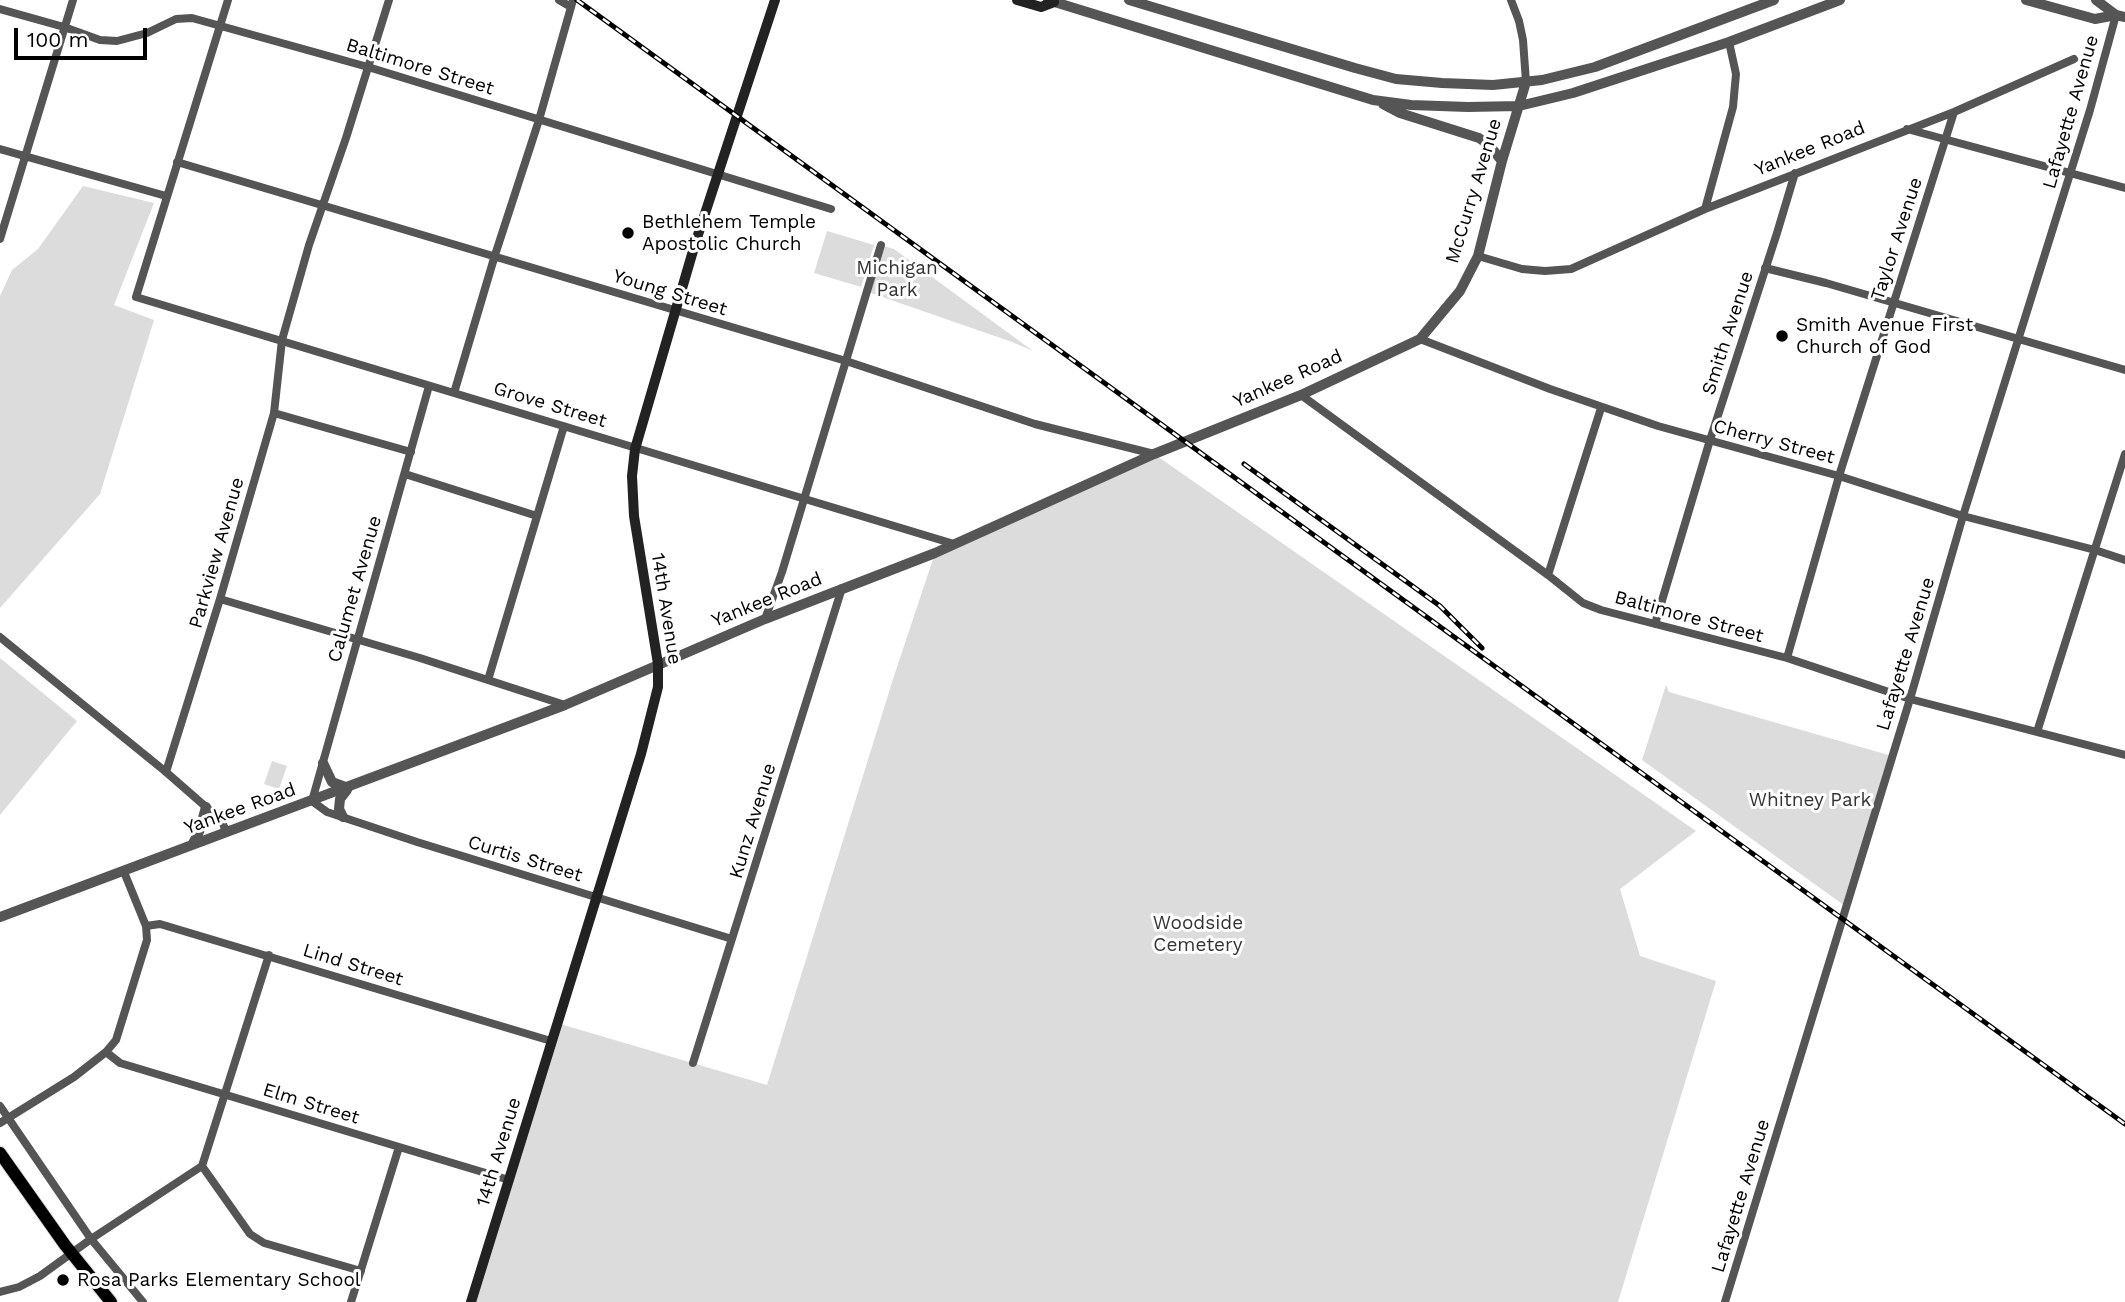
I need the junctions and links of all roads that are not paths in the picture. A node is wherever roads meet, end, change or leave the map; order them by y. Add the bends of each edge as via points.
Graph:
1 (73, 0) edge
2 (228, 0) edge
3 (389, 0) edge
4 (559, 0) edge
5 (775, 0) edge
6 (1017, 0) edge
7 (1129, 0) edge
8 (1511, 0) edge
9 (1774, 0) edge
10 (1840, 0) edge
11 (2026, 0) edge
12 (2096, 0) edge
13 (1051, 1) edge
14 (572, 3) edge
15 (0, 9) edge
16 (2121, 16) edge
17 (220, 26) junction
18 (64, 27) junction
19 (1729, 42) junction
20 (2074, 59) dead end
21 (368, 67) junction
22 (1527, 82) junction
23 (1373, 100) junction
24 (1518, 106) junction
25 (1954, 112) junction
26 (539, 120) junction
27 (1907, 129) junction
28 (1946, 139) junction
29 (0, 149) edge
30 (26, 157) junction
31 (1502, 161) junction
32 (177, 162) junction
33 (2071, 172) junction
34 (1795, 173) junction
35 (718, 176) junction
36 (2125, 188) edge
37 (166, 196) junction
38 (321, 206) junction
39 (831, 209) dead end
40 (1705, 209) junction
41 (0, 239) edge
42 (881, 245) dead end
43 (495, 255) junction
44 (1478, 256) junction
45 (1765, 268) junction
46 (1893, 303) junction
47 (675, 311) junction
48 (1420, 339) junction
49 (282, 340) junction
50 (2020, 340) junction
51 (846, 361) junction
52 (2125, 370) edge
53 (429, 386) junction
54 (454, 393) junction
55 (1301, 395) junction
56 (1601, 408) junction
57 (274, 413) junction
58 (564, 426) junction
59 (1710, 440) junction
60 (635, 449) junction
61 (411, 452) junction
62 (1154, 454) junction
63 (2125, 454) edge
64 (405, 474) junction
65 (1839, 476) junction
66 (803, 498) junction
67 (537, 516) junction
68 (1963, 516) junction
69 (954, 544) junction
70 (2095, 550) junction
71 (2125, 560) edge
72 (1548, 575) junction
73 (842, 588) junction
74 (220, 599) junction
75 (765, 620) junction
76 (1655, 624) junction
77 (0, 637) edge
78 (357, 639) junction
79 (1787, 658) junction
80 (659, 664) junction
81 (488, 680) junction
82 (1910, 699) junction
83 (565, 705) junction
84 (2037, 732) junction
85 (2125, 755) edge
86 (323, 763) junction
87 (166, 772) junction
88 (348, 788) junction
89 (312, 801) junction
90 (206, 807) junction
91 (343, 817) junction
92 (226, 832) junction
93 (192, 845) junction
94 (124, 872) junction
95 (596, 897) junction
96 (0, 917) edge
97 (146, 926) junction
98 (732, 939) junction
99 (270, 955) junction
100 (551, 1041) junction
101 (107, 1052) junction
102 (693, 1063) dead end
103 (224, 1095) junction
104 (0, 1106) edge
105 (8, 1117) junction
106 (0, 1123) edge
107 (398, 1147) junction
108 (0, 1153) edge
109 (202, 1166) junction
110 (509, 1180) junction
111 (90, 1239) junction
112 (71, 1254) junction
113 (361, 1271) junction
114 (0, 1292) edge
115 (111, 1302) edge
116 (143, 1302) edge
117 (351, 1302) edge
118 (471, 1302) edge
119 (1725, 1302) edge

1 - 18 street
2 - 17 street
3 - 21 street, Parkview Avenue
4 - 14 street
5 - 35 main road, 14th Avenue
6 - 13 main road via 1041,7
7 - 22 street via 1396,79 1463,85
8 - 22 street via 1523,40
9 - 22 street via 1595,67
10 - 19 street
11 - 16 street via 2095,19
12 - 16 street
13 - 23 street
14 - 26 street
15 - 18 street, Baltimore Street
16 - 33 street, Lafayette Avenue
17 - 18 street, Baltimore Street via 192,18 176,19 117,41
17 - 21 street, Baltimore Street
17 - 32 street
18 - 30 street
19 - 24 street via 1573,93
19 - 40 street via 1736,74 1732,107
20 - 25 street, Yankee Road
21 - 26 street, Baltimore Street
21 - 38 street, Parkview Avenue
22 - 24 street, McCurry Avenue
23 - 24 street via 1421,106
23 - 31 street via 1479,138
24 - 31 street, McCurry Avenue
25 - 27 street, Yankee Road
25 - 28 street, Taylor Avenue
26 - 35 street, Baltimore Street
26 - 43 street
27 - 28 street
27 - 34 street, Yankee Road
28 - 33 street
28 - 46 street, Taylor Avenue
29 - 30 street
30 - 37 street
30 - 41 street
31 - 44 street, McCurry Avenue
32 - 37 street
32 - 38 street, Young Street
33 - 36 street
33 - 50 street, Lafayette Avenue
34 - 40 street, Yankee Road
34 - 45 street, Smith Avenue
35 - 39 street, Baltimore Street
35 - 47 main road, 14th Avenue
37 - 49 street, Grove Street via 136,297
38 - 43 street, Young Street
38 - 49 street, Parkview Avenue
40 - 44 street, Yankee Road via 1571,269 1522,269
42 - 51 street
43 - 47 street, Young Street
43 - 54 street
44 - 48 street, McCurry Avenue via 1460,291
45 - 46 street
45 - 59 street, Smith Avenue
46 - 50 street
46 - 65 street, Taylor Avenue
47 - 51 street, Young Street
47 - 60 main road, 14th Avenue
48 - 55 street, Yankee Road
48 - 56 street, Cherry Street
49 - 53 street, Grove Street
49 - 57 street, Parkview Avenue
50 - 52 street
50 - 68 street, Lafayette Avenue
51 - 62 street, Young Street via 1035,424
51 - 66 street
53 - 54 street, Grove Street
53 - 61 street, Calumet Avenue
54 - 58 street, Grove Street
55 - 62 street, Yankee Road
55 - 72 street, Baltimore Street
56 - 59 street, Cherry Street
56 - 72 street
57 - 61 street
57 - 74 street, Parkview Avenue
58 - 60 street, Grove Street
58 - 67 street
59 - 65 street, Cherry Street
59 - 76 street, Smith Avenue
60 - 66 street, Grove Street
60 - 80 main road, 14th Avenue via 634,516
61 - 64 street, Calumet Avenue
62 - 69 street, Yankee Road
63 - 70 street
64 - 67 street
64 - 78 street, Calumet Avenue
65 - 68 street, Cherry Street
65 - 79 street, Taylor Avenue
66 - 69 street, Grove Street
66 - 75 street
67 - 81 street
68 - 70 street, Cherry Street
68 - 82 street, Lafayette Avenue
69 - 73 street, Yankee Road
70 - 71 street, Cherry Street
70 - 84 street
72 - 76 street, Baltimore Street via 1583,603
73 - 75 street, Yankee Road
73 - 98 street, Kunz Avenue
74 - 78 street
74 - 87 street, Parkview Avenue
75 - 80 street, Yankee Road
76 - 79 street, Baltimore Street
77 - 87 street
78 - 81 street
78 - 86 street, Calumet Avenue
79 - 82 street, Baltimore Street
80 - 83 street, Yankee Road
80 - 95 main road, 14th Avenue via 658,687 641,754
81 - 83 street
82 - 84 street, Baltimore Street
82 - 119 street, Lafayette Avenue
83 - 88 street, Yankee Road
84 - 85 street, Baltimore Street
86 - 88 street via 332,782
86 - 89 street, Calumet Avenue
87 - 90 street
88 - 89 street, Yankee Road
88 - 91 street via 340,799
89 - 91 street, Curtis Street
89 - 92 street, Yankee Road
90 - 92 street via 222,821
90 - 93 street
91 - 95 street, Curtis Street
92 - 93 street, Yankee Road
93 - 94 street, Yankee Road
94 - 96 street, Yankee Road
94 - 97 street
95 - 98 street, Curtis Street
95 - 100 main road, 14th Avenue
97 - 99 street, Lind Street via 160,924
97 - 101 street via 147,940 116,1040
98 - 102 street, Kunz Avenue
99 - 100 street, Lind Street
99 - 103 street
100 - 110 main road, 14th Avenue
101 - 103 street, Elm Street via 120,1063
101 - 105 street
103 - 107 street, Elm Street
103 - 109 street
104 - 105 street
105 - 106 street
105 - 111 street
107 - 110 street, Elm Street
107 - 113 street
108 - 112 main road
109 - 111 street
109 - 113 street via 250,1234 264,1243
110 - 118 main road, 14th Avenue
111 - 112 street
111 - 116 street
112 - 114 street via 27,1284
112 - 115 main road
113 - 117 street

